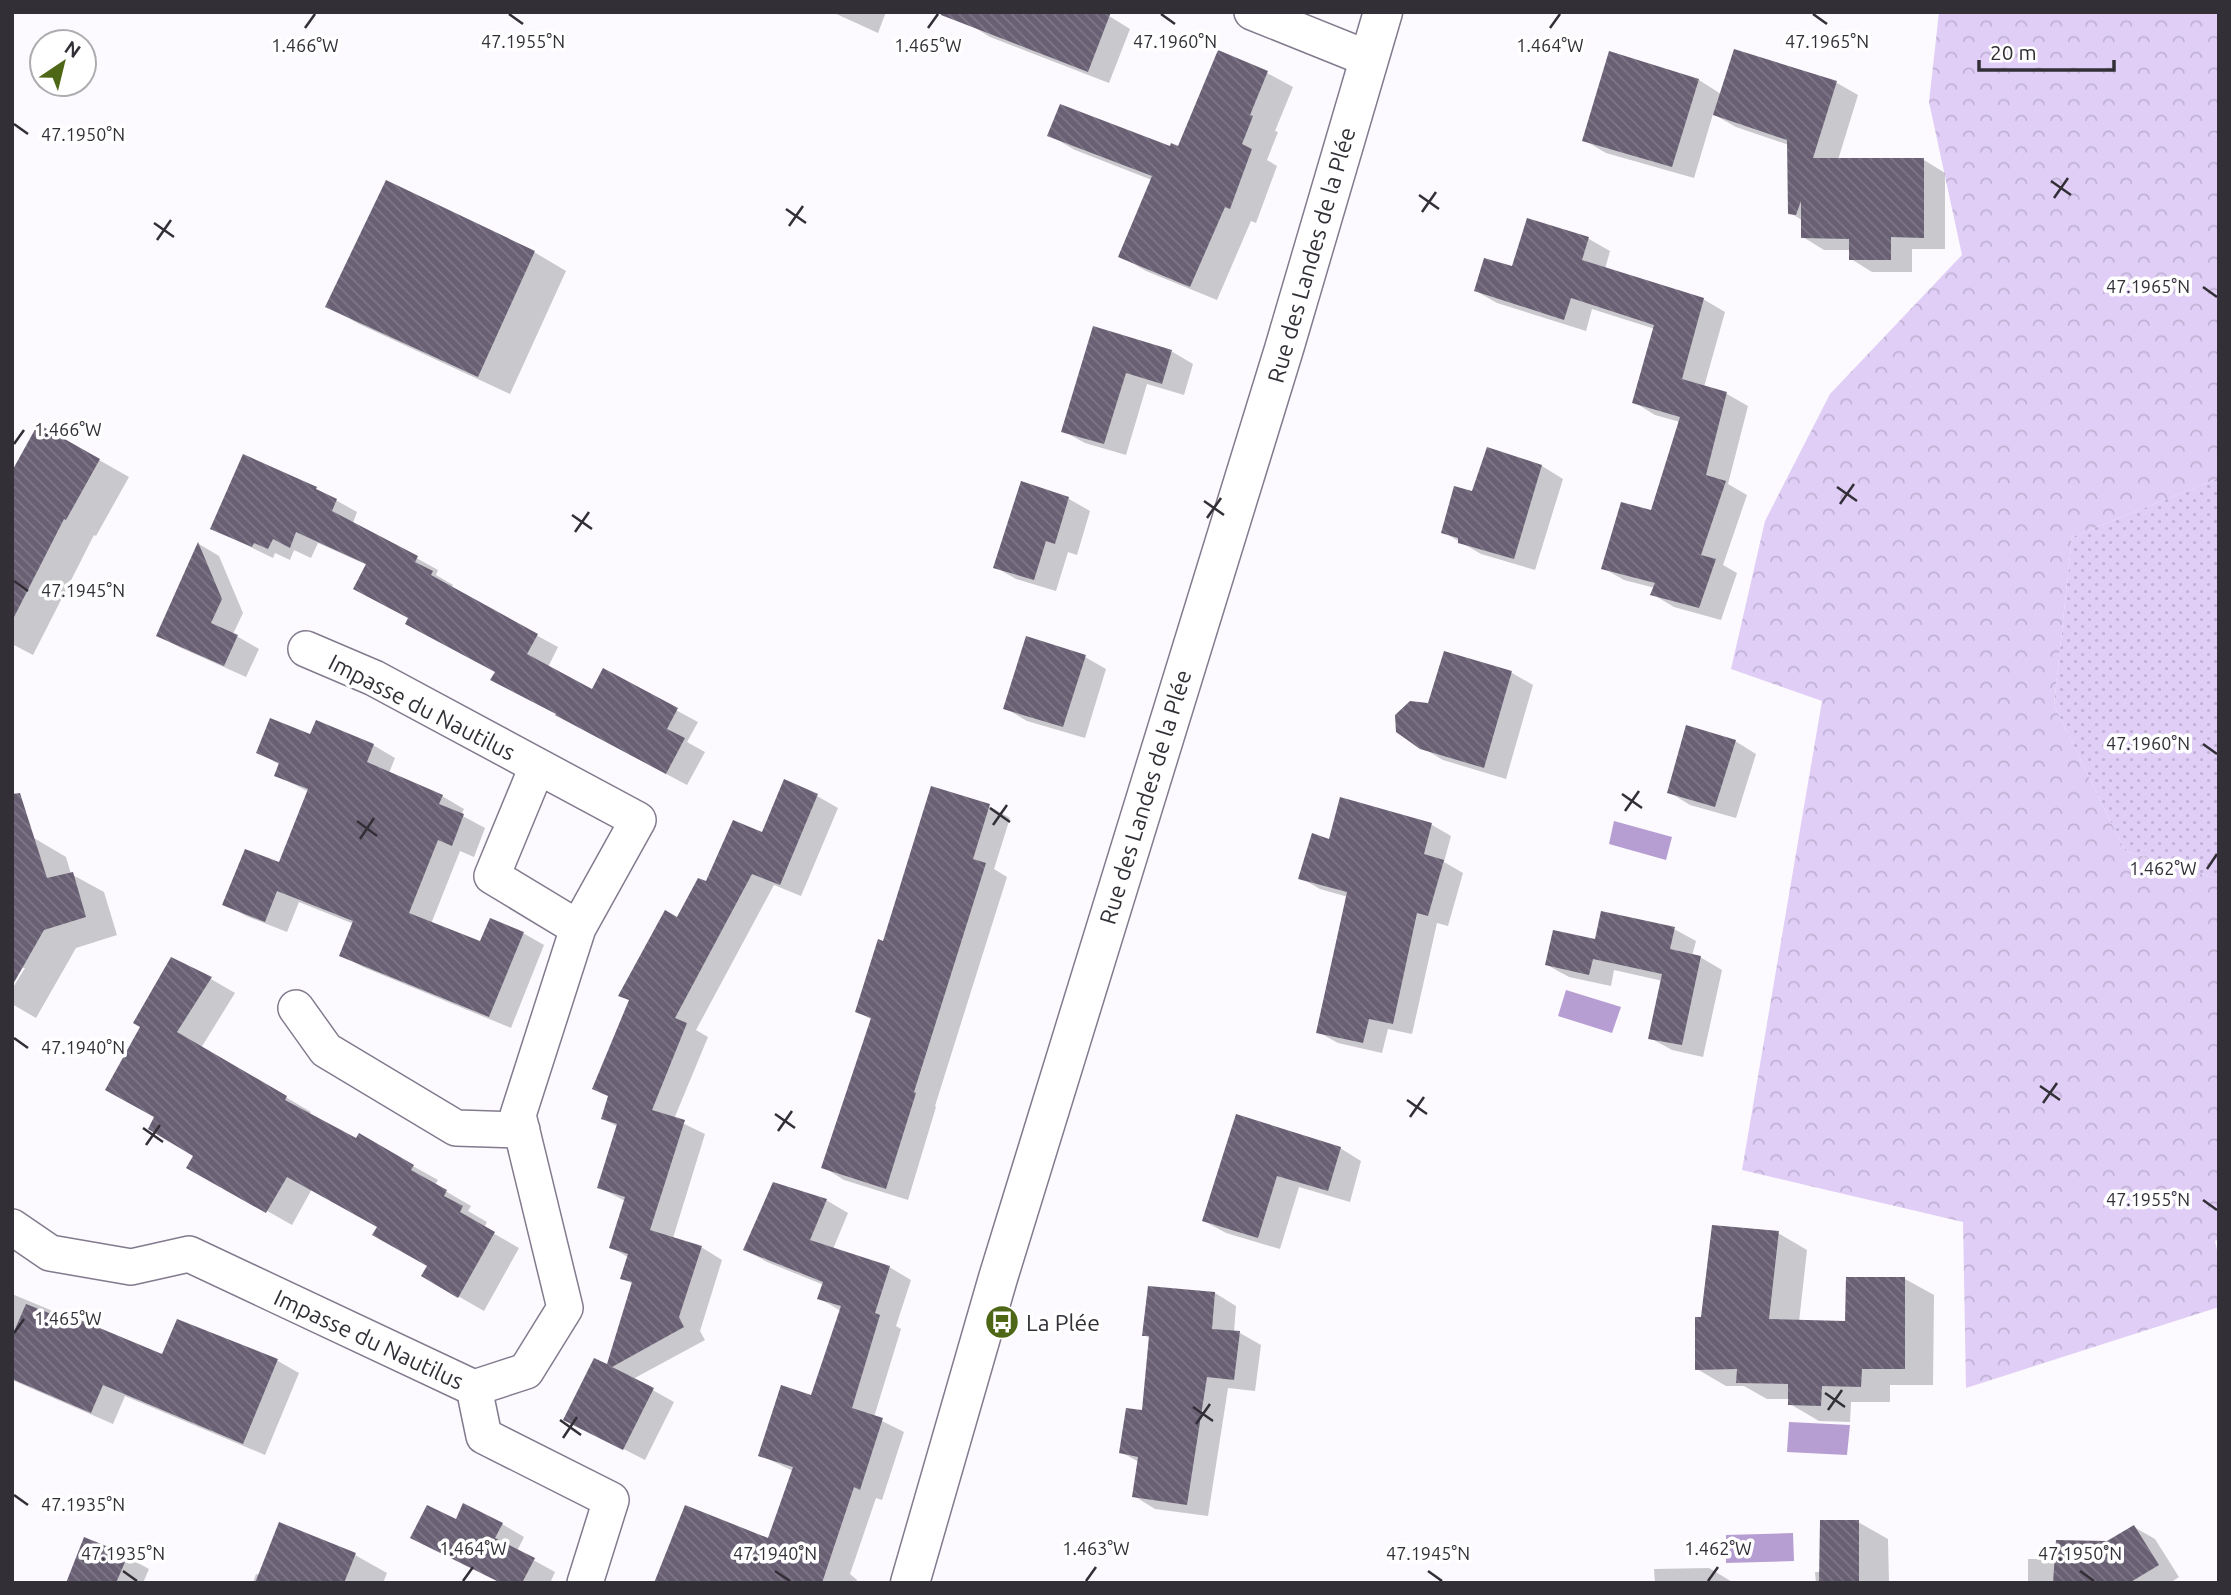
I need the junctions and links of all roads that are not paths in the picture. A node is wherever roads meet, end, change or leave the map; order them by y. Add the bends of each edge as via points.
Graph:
1 (1252, 12) edge
2 (1383, 12) edge
3 (1369, 59) junction
4 (306, 649) dead end
5 (537, 767) junction
6 (578, 928) junction
7 (296, 1008) dead end
8 (522, 1130) junction
9 (12, 1227) edge
10 (474, 1388) junction
11 (585, 1583) edge
12 (910, 1583) edge

1 - 3 street
2 - 3 street, Rue des Landes de la Plée
3 - 12 street, Rue des Landes de la Plée via 998,1278
4 - 5 street, Impasse du Nautilus via 374,678
5 - 6 street, Impasse du Nautilus via 492,876
5 - 6 street, Impasse du Nautilus via 638,820
6 - 8 street, Impasse du Nautilus via 518,1115
7 - 8 street via 326,1050 456,1128
8 - 10 street, Impasse du Nautilus via 565,1308 526,1371
9 - 10 street, Impasse du Nautilus via 51,1253 131,1267 189,1254
10 - 11 street via 484,1436 611,1500

